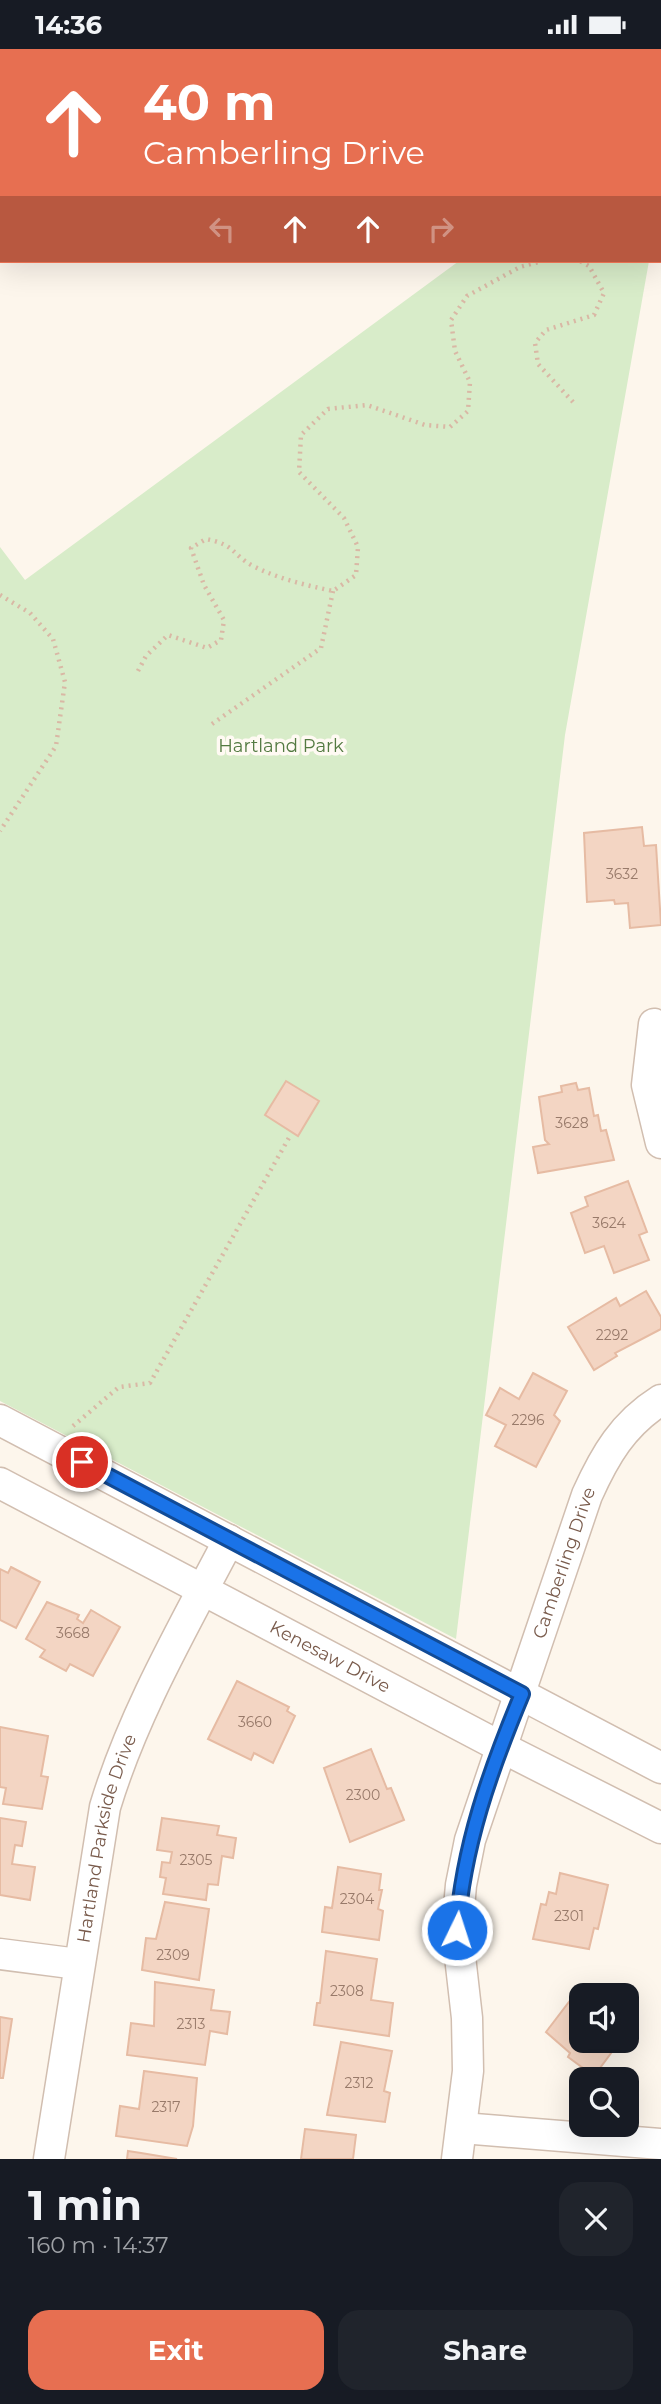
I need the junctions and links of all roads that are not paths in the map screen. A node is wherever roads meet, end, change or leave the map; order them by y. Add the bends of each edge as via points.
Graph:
1 (654, 1024) dead end
2 (661, 1143) edge
3 (661, 1400) edge
4 (0, 1420) edge
5 (0, 1483) edge
6 (229, 1540) junction
7 (203, 1590) junction
8 (522, 1694) junction
9 (500, 1747) junction
10 (661, 1768) edge
11 (661, 1828) edge
12 (0, 1954) edge
13 (78, 1964) junction
14 (462, 2128) junction
15 (661, 2144) edge
16 (48, 2159) edge
17 (457, 2159) edge

1 - 2 street via 648,1084
3 - 8 street, Camberling Drive via 626,1427 607,1452 587,1495
4 - 6 street
5 - 7 street, Kenesaw Drive
6 - 7 street, Hartland Parkside Drive
6 - 8 street
7 - 9 street, Kenesaw Drive
7 - 13 street, Hartland Parkside Drive via 116,1769 104,1807
8 - 9 street, Camberling Drive
8 - 10 street
9 - 11 street, Kenesaw Drive
9 - 14 street, Camberling Drive via 470,1840 461,1885 457,1930 468,2071
12 - 13 street
13 - 16 street, Hartland Parkside Drive
14 - 15 street
14 - 17 street, Camberling Drive

